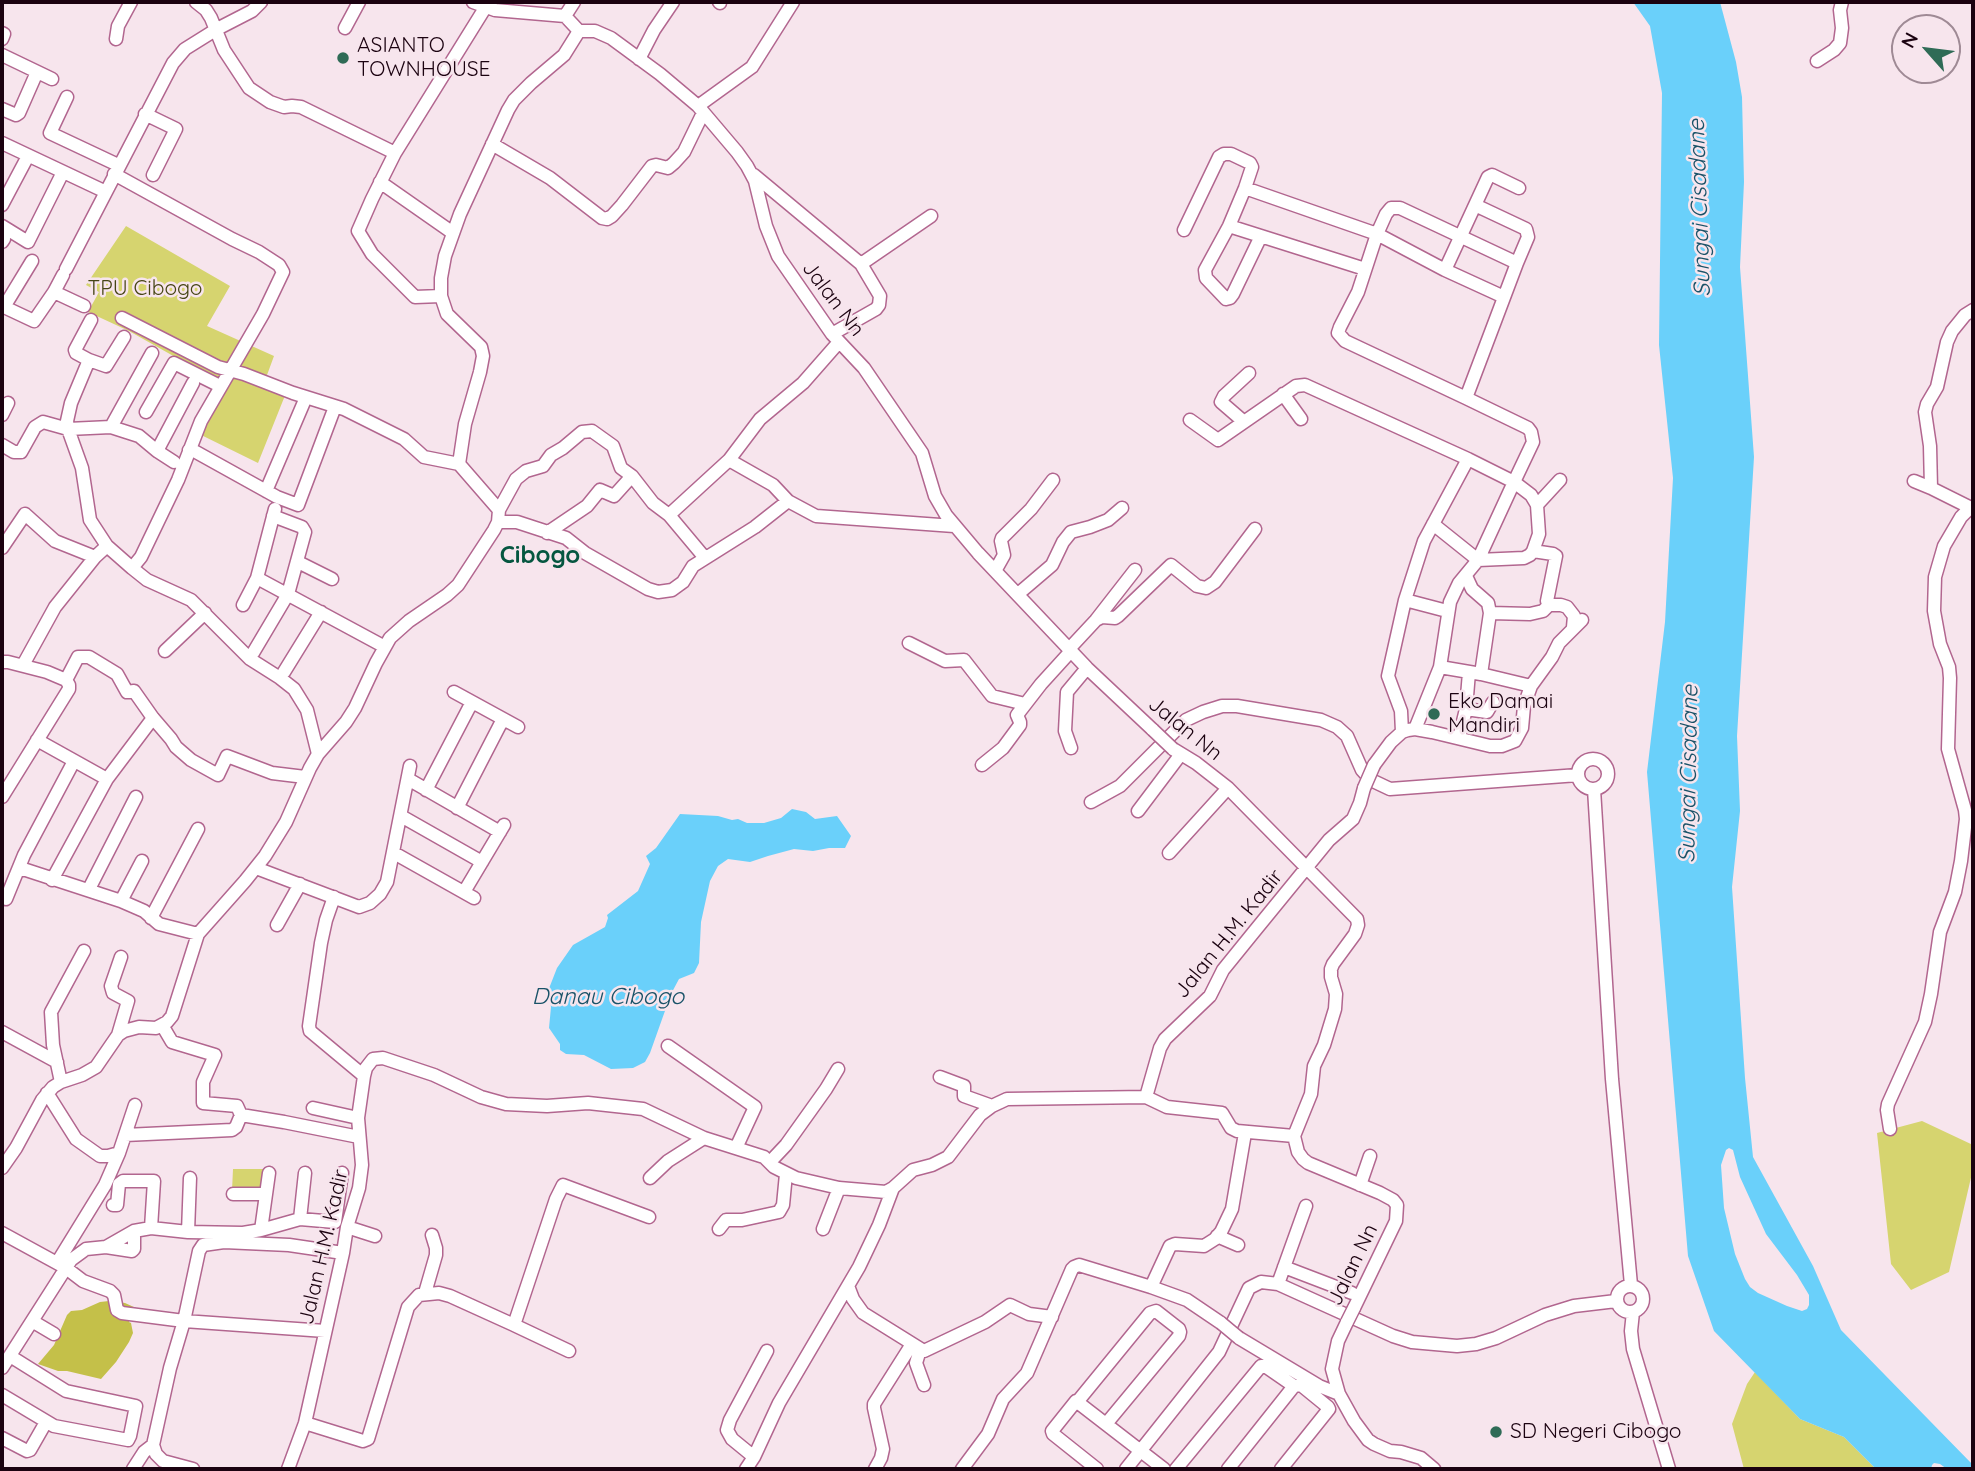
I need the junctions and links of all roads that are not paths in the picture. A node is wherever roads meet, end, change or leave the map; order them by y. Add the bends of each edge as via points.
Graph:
1 (131, 2) edge
2 (196, 2) edge
3 (261, 2) edge
4 (359, 2) edge
5 (574, 2) edge
6 (673, 2) edge
7 (793, 2) edge
8 (1842, 2) edge
9 (479, 5) edge
10 (565, 16) junction
11 (345, 28) dead end
12 (217, 29) junction
13 (579, 31) junction
14 (2, 33) edge
15 (2, 39) edge
16 (116, 39) dead end
17 (2, 55) edge
18 (639, 59) junction
19 (1817, 61) dead end
20 (37, 72) junction
21 (52, 79) dead end
22 (67, 97) dead end
23 (2, 109) edge
24 (700, 110) junction
25 (145, 114) junction
26 (2, 143) edge
27 (492, 144) junction
28 (395, 153) junction
29 (28, 156) junction
30 (116, 170) junction
31 (63, 172) junction
32 (751, 172) junction
33 (153, 175) dead end
34 (380, 182) junction
35 (1245, 188) junction
36 (1519, 188) dead end
37 (106, 192) junction
38 (2, 205) edge
39 (1475, 205) junction
40 (931, 216) dead end
41 (1228, 226) junction
42 (1184, 230) dead end
43 (453, 233) junction
44 (1377, 234) junction
45 (3, 236) edge
46 (1261, 236) junction
47 (1460, 237) junction
48 (32, 261) dead end
49 (1517, 263) junction
50 (861, 264) junction
51 (1365, 269) junction
52 (1445, 270) junction
53 (54, 292) junction
54 (441, 296) junction
55 (1504, 297) junction
56 (3, 306) edge
57 (83, 306) dead end
58 (1973, 310) edge
59 (122, 318) dead end
60 (91, 320) dead end
61 (124, 337) dead end
62 (836, 338) junction
63 (152, 353) dead end
64 (89, 360) junction
65 (230, 370) junction
66 (1249, 373) dead end
67 (193, 383) dead end
68 (220, 386) junction
69 (1283, 394) junction
70 (1466, 398) junction
71 (304, 402) dead end
72 (146, 412) dead end
73 (333, 412) dead end
74 (1301, 419) dead end
75 (1190, 420) dead end
76 (1243, 421) junction
77 (111, 427) junction
78 (68, 429) junction
79 (2, 445) edge
80 (189, 450) junction
81 (157, 452) junction
82 (1468, 459) junction
83 (729, 460) junction
84 (174, 462) dead end
85 (459, 464) junction
86 (632, 476) junction
87 (1053, 480) dead end
88 (1559, 480) dead end
89 (1914, 481) dead end
90 (1514, 482) junction
91 (1931, 488) junction
92 (266, 491) junction
93 (788, 501) junction
94 (1537, 506) junction
95 (1122, 508) dead end
96 (1972, 509) edge
97 (669, 515) junction
98 (498, 516) junction
99 (1433, 524) junction
100 (954, 526) junction
101 (1255, 529) dead end
102 (547, 533) junction
103 (107, 546) junction
104 (2, 548) edge
105 (1533, 551) junction
106 (95, 557) junction
107 (705, 558) junction
108 (1478, 560) junction
109 (298, 562) junction
110 (132, 569) junction
111 (1135, 570) dead end
112 (995, 571) junction
113 (1466, 576) junction
114 (257, 578) junction
115 (332, 579) dead end
116 (288, 594) junction
117 (1018, 594) junction
118 (1405, 600) junction
119 (243, 605) dead end
120 (1549, 605) junction
121 (1447, 611) junction
122 (321, 612) junction
123 (205, 613) junction
124 (1490, 613) junction
125 (1096, 620) junction
126 (909, 643) dead end
127 (385, 647) junction
128 (1070, 650) junction
129 (165, 651) dead end
130 (253, 653) dead end
131 (2, 662) edge
132 (23, 665) junction
133 (1440, 667) junction
134 (1087, 668) junction
135 (284, 672) dead end
136 (1475, 673) junction
137 (66, 680) junction
138 (1531, 686) junction
139 (454, 692) dead end
140 (472, 702) junction
141 (1493, 702) dead end
142 (1026, 704) junction
143 (1466, 709) junction
144 (153, 718) junction
145 (503, 719) junction
146 (518, 727) dead end
147 (1409, 730) junction
148 (1459, 738) junction
149 (37, 740) junction
150 (1071, 748) dead end
151 (1177, 751) junction
152 (318, 754) junction
153 (74, 761) junction
154 (982, 765) dead end
155 (1578, 775) junction
156 (305, 777) junction
157 (107, 779) junction
158 (1228, 788) junction
159 (1594, 789) junction
160 (426, 790) junction
161 (2, 797) edge
162 (136, 797) dead end
163 (1091, 802) dead end
164 (457, 808) junction
165 (1138, 811) dead end
166 (401, 816) junction
167 (198, 829) dead end
168 (394, 853) junction
169 (1169, 853) dead end
170 (142, 861) dead end
171 (482, 862) junction
172 (20, 868) junction
173 (256, 868) junction
174 (1306, 869) junction
175 (52, 880) junction
176 (300, 884) junction
177 (89, 889) junction
178 (334, 897) junction
179 (6, 899) dead end
180 (121, 901) junction
181 (151, 918) junction
182 (276, 925) dead end
183 (198, 934) junction
184 (84, 951) dead end
185 (121, 957) dead end
186 (162, 1025) junction
187 (2, 1032) edge
188 (118, 1035) junction
189 (668, 1046) dead end
190 (57, 1062) junction
191 (838, 1069) dead end
192 (364, 1076) junction
193 (940, 1077) dead end
194 (61, 1082) junction
195 (47, 1093) junction
196 (1146, 1097) junction
197 (135, 1105) dead end
198 (992, 1105) junction
199 (313, 1108) dead end
200 (241, 1115) junction
201 (358, 1118) junction
202 (1890, 1129) dead end
203 (1245, 1133) junction
204 (125, 1135) junction
205 (1294, 1136) junction
206 (359, 1137) junction
207 (704, 1138) junction
208 (736, 1148) junction
209 (119, 1153) junction
210 (1370, 1156) dead end
211 (770, 1162) junction
212 (2, 1168) edge
213 (269, 1172) dead end
214 (342, 1172) dead end
215 (305, 1173) dead end
216 (786, 1174) junction
217 (190, 1178) dead end
218 (650, 1178) dead end
219 (1360, 1185) junction
220 (839, 1188) junction
221 (893, 1188) junction
222 (233, 1194) dead end
223 (266, 1194) junction
224 (113, 1205) dead end
225 (1306, 1206) dead end
226 (649, 1217) dead end
227 (300, 1219) junction
228 (341, 1225) junction
229 (151, 1228) junction
230 (719, 1229) dead end
231 (823, 1229) dead end
232 (261, 1230) junction
233 (188, 1231) junction
234 (2, 1233) edge
235 (432, 1235) dead end
236 (375, 1236) dead end
237 (1217, 1236) junction
238 (1238, 1245) dead end
239 (343, 1253) junction
240 (61, 1265) junction
241 (1284, 1267) junction
242 (1278, 1284) junction
243 (1631, 1285) junction
244 (848, 1286) junction
245 (1151, 1287) junction
246 (425, 1293) junction
247 (1352, 1293) dead end
248 (1616, 1301) junction
249 (1633, 1312) junction
250 (1052, 1317) junction
251 (32, 1321) junction
252 (184, 1321) junction
253 (514, 1325) junction
254 (325, 1331) junction
255 (54, 1334) dead end
256 (916, 1347) junction
257 (569, 1351) dead end
258 (767, 1351) dead end
259 (10, 1356) junction
260 (2, 1368) edge
261 (924, 1385) dead end
262 (1294, 1385) junction
263 (1339, 1394) junction
264 (2, 1395) edge
265 (1078, 1401) junction
266 (46, 1422) junction
267 (305, 1423) junction
268 (1106, 1424) junction
269 (2, 1438) edge
270 (153, 1445) junction
271 (1141, 1451) junction
272 (750, 1466) edge
273 (133, 1469) edge
274 (192, 1469) edge
275 (288, 1469) edge
276 (875, 1469) edge
277 (962, 1469) edge
278 (1097, 1469) edge
279 (1126, 1469) edge
280 (1164, 1469) edge
281 (1176, 1469) edge
282 (1228, 1469) edge
283 (1282, 1469) edge
284 (1434, 1469) edge
285 (1670, 1469) edge

1 - 16 street
2 - 12 street via 206,9
3 - 12 street
4 - 11 street
5 - 10 street
6 - 18 street
7 - 24 street via 752,67
8 - 19 street via 1839,43
9 - 10 street
9 - 28 street
10 - 13 street
12 - 25 street via 179,55
12 - 28 street via 224,50 249,88 270,102 301,107
13 - 18 street, Jalan Nn via 611,38
13 - 27 street via 565,55 514,100
14 - 15 street
17 - 20 street
18 - 24 street, Jalan Nn
20 - 21 street
20 - 23 street via 19,113 16,116
22 - 30 street via 50,133
24 - 27 street via 684,152 668,168 652,166 607,219
24 - 32 street, Jalan Nn
25 - 30 street
25 - 33 street via 182,131
26 - 29 street
27 - 43 street
28 - 34 street
29 - 31 street
29 - 38 street
30 - 37 street
30 - 65 street via 259,252 283,272
31 - 37 street
31 - 45 street via 28,242
32 - 50 street
32 - 62 street, Jalan Nn via 778,256
34 - 43 street
34 - 54 street via 358,231 372,254 415,298
35 - 41 street
35 - 42 street via 1250,163 1231,154 1219,157
35 - 44 street
36 - 39 street via 1490,176
37 - 53 street
39 - 47 street
39 - 49 street via 1525,229 1528,237
40 - 50 street
41 - 46 street
41 - 46 street via 1205,270 1206,278 1226,299 1233,294
43 - 54 street via 445,256
44 - 47 street via 1385,214 1394,207
44 - 51 street
44 - 52 street
46 - 51 street
47 - 49 street
47 - 52 street
48 - 56 street
49 - 55 street
50 - 62 street via 880,296 879,305
51 - 70 street via 1340,327 1341,337
52 - 55 street
53 - 56 street via 34,321
53 - 57 street
54 - 85 street via 447,314 477,342 483,356
55 - 70 street
58 - 91 street via 1952,331 1925,412
59 - 65 street
60 - 64 street via 75,350
61 - 64 street via 106,366
62 - 83 street via 803,383 760,419
62 - 100 street, Jalan Nn via 864,368 922,453 935,496
63 - 77 street
64 - 78 street via 71,403
65 - 68 street
65 - 85 street via 335,405 404,439 421,455
66 - 76 street via 1221,402
67 - 81 street
68 - 72 street via 174,363
68 - 80 street
69 - 74 street
69 - 76 street
69 - 82 street via 1296,386 1312,387
70 - 90 street via 1531,432 1533,442
71 - 92 street
73 - 92 street via 298,505
75 - 76 street via 1218,439
77 - 78 street
77 - 81 street via 139,436
78 - 79 street via 43,422 21,452
78 - 103 street via 82,468 90,520
80 - 92 street
80 - 110 street via 149,543
81 - 84 street
82 - 90 street
82 - 99 street
83 - 93 street via 773,485
83 - 97 street
85 - 98 street
86 - 97 street
86 - 98 street via 621,468 613,446 592,431 582,432 543,466 516,479
86 - 102 street via 614,496 600,490 587,506
87 - 112 street via 1001,541 1004,555
88 - 94 street
89 - 91 street
90 - 94 street
90 - 108 street
91 - 96 street
93 - 100 street via 816,516
93 - 107 street
94 - 105 street via 1539,534
95 - 117 street via 1108,520 1071,532 1052,565
96 - 202 street via 1961,517 1944,546 1935,577 1934,611 1949,667 1948,749 1966,819 1925,1023 1886,1110
97 - 107 street
98 - 102 street
98 - 127 street via 458,585 397,630
99 - 108 street
99 - 118 street
100 - 112 street, Jalan Nn
101 - 125 street via 1206,588 1171,565 1118,616
102 - 107 street via 566,538 584,553 658,592 672,590
103 - 106 street
103 - 110 street
104 - 106 street via 24,514 55,541
105 - 108 street via 1524,558
105 - 120 street via 1556,556
106 - 132 street via 47,618
108 - 113 street
109 - 114 street via 304,528 274,510
109 - 115 street
109 - 116 street
110 - 123 street via 191,600
111 - 125 street
112 - 117 street, Jalan Nn
113 - 121 street
113 - 124 street via 1472,589 1488,603
114 - 116 street
114 - 119 street
116 - 122 street
116 - 130 street
117 - 128 street, Jalan Nn
118 - 121 street
118 - 147 street via 1388,676
120 - 124 street via 1530,614
120 - 138 street via 1567,607 1578,623
121 - 133 street
122 - 127 street
122 - 135 street
123 - 129 street
123 - 152 street via 250,659 300,696
124 - 136 street
125 - 128 street
126 - 142 street via 945,661 964,660 992,696
127 - 152 street via 355,708
128 - 134 street, Jalan Nn
128 - 142 street
131 - 132 street
132 - 137 street
133 - 136 street
133 - 147 street
134 - 150 street via 1067,692 1065,731
134 - 151 street, Jalan Nn, bridge
136 - 138 street
136 - 143 street
137 - 144 street via 78,657 89,657 117,674 127,692 134,691
137 - 149 street via 69,689
138 - 148 street via 1515,741 1490,746
139 - 140 street
140 - 145 street
140 - 160 street
141 - 143 street via 1488,712
142 - 154 street via 1017,715 1020,726
143 - 148 street
144 - 156 street via 176,747 218,775 226,756 272,773
144 - 157 street
145 - 146 street
145 - 164 street
147 - 148 street
147 - 174 street, Jalan H.M. Kadir, bridge via 1379,756 1353,819
149 - 153 street
149 - 161 street
151 - 158 street, Jalan Nn
151 - 165 street
152 - 156 street
153 - 157 street
153 - 172 street
155 - 159 street via 1583,785
155 - 159 street via 1585,761 1601,760 1609,773 1602,787
155 - 163 street via 1390,789 1371,780 1348,736 1337,727 1321,720 1222,706 1186,720 1120,786
156 - 173 street via 286,822
157 - 175 street
158 - 169 street
158 - 174 street, Jalan Nn
159 - 243 street via 1612,1079
160 - 164 street
160 - 166 street via 409,773
162 - 177 street
164 - 171 street via 502,829
166 - 168 street
166 - 171 street
167 - 181 street
168 - 171 street via 469,895
168 - 178 street via 387,882 370,903 359,907
170 - 180 street
172 - 175 street
172 - 179 street
173 - 176 street
173 - 183 street
174 - 196 street, Jalan H.M. Kadir via 1223,971 1210,996 1165,1039
174 - 205 street, Jalan Nn via 1353,914 1358,925 1331,969 1335,1009
175 - 177 street
176 - 178 street
176 - 182 street
177 - 180 street
178 - 192 street via 321,943 309,1026
180 - 181 street
181 - 183 street
183 - 186 street via 175,1009
184 - 190 street via 51,1012
185 - 188 street via 110,986 128,1001
186 - 188 street via 131,1028
186 - 200 street via 172,1042 215,1055 202,1083 203,1103 237,1106
187 - 190 street
188 - 194 street via 96,1067
189 - 208 street via 755,1107
190 - 194 street
191 - 211 street
192 - 201 street, Jalan H.M. Kadir
192 - 207 street via 373,1059 383,1058 506,1104 629,1106
193 - 198 street via 964,1086 964,1096
194 - 195 street
195 - 209 street via 76,1139 100,1156
195 - 212 street
196 - 198 street via 1007,1098
196 - 203 street via 1167,1107 1222,1113 1231,1128
197 - 204 street
198 - 221 street via 948,1157 913,1170
199 - 201 street
200 - 204 street via 232,1130
200 - 206 street
201 - 206 street, Jalan H.M. Kadir
203 - 205 street
203 - 237 street via 1231,1209
204 - 209 street
205 - 219 street, Jalan Nn via 1303,1159
206 - 228 street, Jalan H.M. Kadir via 359,1188
207 - 208 street
207 - 218 street
208 - 211 street
209 - 240 street
210 - 219 street
211 - 216 street
213 - 223 street
214 - 228 street
215 - 227 street
216 - 220 street
216 - 230 street via 779,1212 726,1220
217 - 233 street
219 - 263 street, Jalan Nn, bridge via 1393,1200 1398,1213 1338,1342 1332,1362
220 - 221 street via 886,1192
220 - 231 street
221 - 244 street
222 - 223 street
223 - 232 street
224 - 229 street via 117,1205 123,1181 154,1181
225 - 241 street
226 - 253 street via 561,1186
227 - 228 street
227 - 232 street
228 - 236 street
228 - 239 street, Jalan H.M. Kadir
229 - 233 street
229 - 240 street via 134,1231 106,1247 86,1248
232 - 233 street
234 - 240 street
235 - 246 street via 436,1255
237 - 238 street
237 - 245 street via 1204,1246 1170,1246
239 - 252 street via 289,1245 203,1245
239 - 254 street, Jalan H.M. Kadir
240 - 251 street
240 - 252 street via 83,1281 113,1293 119,1312
241 - 242 street
241 - 247 street
242 - 248 street via 1393,1336 1457,1346 1496,1338 1574,1306
242 - 271 street via 1261,1282 1249,1288 1219,1352
243 - 248 street via 1620,1289
243 - 249 street via 1643,1296
244 - 256 street via 863,1313
244 - 272 street via 779,1403
245 - 250 street via 1077,1265
245 - 263 street, bridge via 1187,1300 1239,1338
246 - 253 street via 450,1296
246 - 267 street via 408,1307 368,1439
248 - 249 street via 1626,1312
249 - 285 street via 1633,1349
250 - 256 street via 1010,1305 927,1351
250 - 277 street via 1024,1378 1003,1399 988,1434
251 - 255 street
251 - 259 street
252 - 254 street
252 - 270 street
253 - 257 street
254 - 267 street, Jalan H.M. Kadir
256 - 261 street
256 - 276 street via 874,1404 883,1449
258 - 272 street via 727,1426 728,1435
259 - 260 street
259 - 266 street via 66,1391 136,1406 128,1440
262 - 281 street via 1261,1366
262 - 282 street
262 - 283 street via 1301,1385 1329,1409
263 - 284 street, Jalan Nn via 1368,1440 1421,1458
264 - 266 street
265 - 268 street
265 - 268 street via 1150,1312 1156,1311 1179,1329 1179,1336
265 - 278 street via 1052,1431
266 - 269 street via 30,1450
267 - 275 street, Jalan H.M. Kadir
268 - 271 street
270 - 273 street
270 - 274 street via 163,1461
271 - 279 street
271 - 280 street

